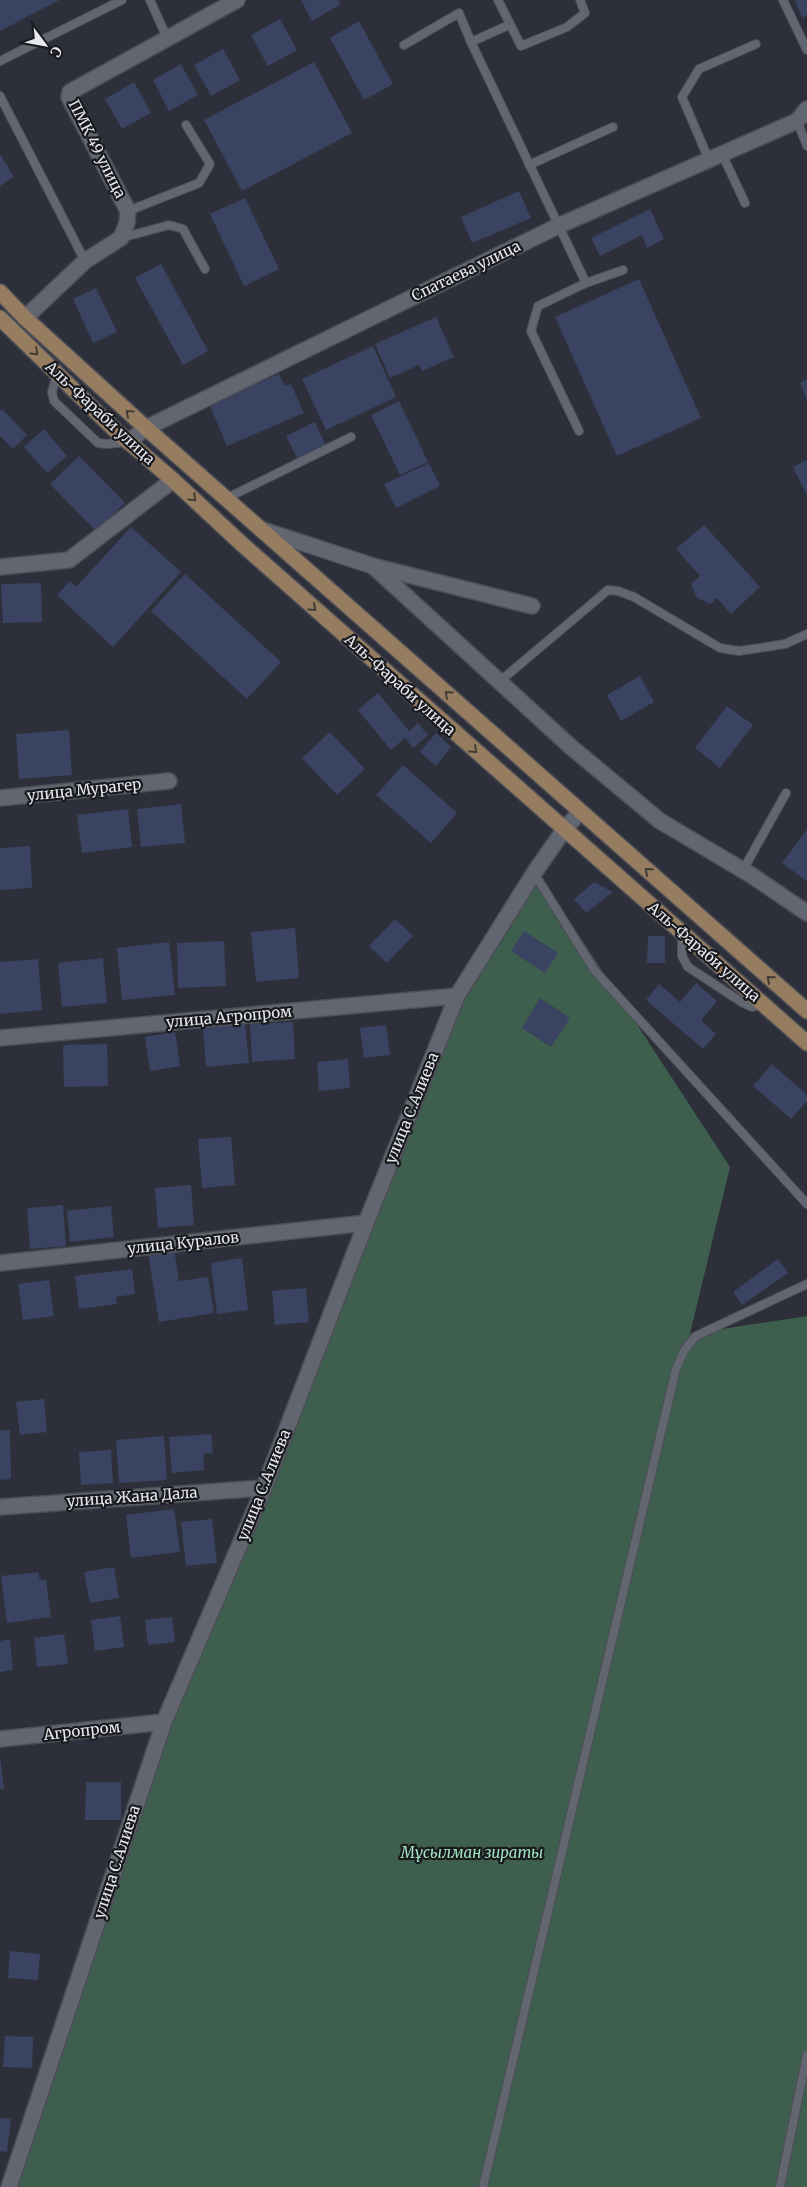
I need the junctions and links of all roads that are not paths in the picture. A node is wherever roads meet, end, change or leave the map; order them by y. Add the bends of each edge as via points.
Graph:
1 (122, 0) edge
2 (150, 0) edge
3 (237, 0) edge
4 (498, 0) edge
5 (580, 0) edge
6 (783, 0) edge
7 (510, 25) junction
8 (167, 38) junction
9 (471, 42) junction
10 (756, 44) dead end
11 (404, 45) dead end
12 (807, 50) edge
13 (0, 60) edge
14 (0, 96) edge
15 (802, 115) edge
16 (186, 125) dead end
17 (613, 127) dead end
18 (807, 146) edge
19 (716, 157) junction
20 (529, 165) junction
21 (745, 203) dead end
22 (128, 211) junction
23 (558, 226) junction
24 (121, 238) junction
25 (84, 261) junction
26 (205, 269) dead end
27 (623, 270) dead end
28 (586, 283) junction
29 (0, 292) edge
30 (0, 318) edge
31 (25, 318) junction
32 (57, 374) junction
33 (146, 428) junction
34 (579, 431) dead end
35 (351, 437) dead end
36 (128, 442) junction
37 (173, 480) junction
38 (227, 498) junction
39 (262, 530) junction
40 (373, 566) junction
41 (0, 567) edge
42 (532, 606) dead end
43 (807, 634) edge
44 (499, 682) junction
45 (169, 781) dead end
46 (786, 793) dead end
47 (0, 798) edge
48 (580, 812) junction
49 (564, 830) junction
50 (743, 870) junction
51 (534, 873) junction
52 (807, 913) edge
53 (682, 933) junction
54 (457, 996) junction
55 (763, 1004) junction
56 (807, 1011) edge
57 (0, 1038) edge
58 (807, 1043) edge
59 (807, 1204) edge
60 (366, 1223) junction
61 (0, 1263) edge
62 (807, 1284) edge
63 (264, 1488) junction
64 (0, 1507) edge
65 (164, 1722) junction
66 (0, 1739) edge
67 (807, 2055) edge
68 (9, 2187) edge
69 (483, 2187) edge
70 (780, 2187) edge

1 - 13 lane
2 - 8 lane
3 - 8 street, ПМК 49 улица
4 - 7 lane
5 - 7 lane via 585,13 567,27 521,46
6 - 12 lane
7 - 9 lane
8 - 22 street, ПМК 49 улица via 70,92 69,97
9 - 11 lane via 459,13
9 - 20 lane
10 - 19 lane via 699,69 682,97
14 - 25 lane
15 - 18 lane
15 - 19 street, Спатаева улица
16 - 22 lane via 210,164 199,183
17 - 20 lane
19 - 21 lane
19 - 23 street, Спатаева улица
20 - 23 lane
22 - 24 street, ПМК 49 улица
23 - 28 lane
23 - 33 street, Спатаева улица
24 - 25 street
24 - 26 lane via 169,225 183,229
25 - 31 street
27 - 28 lane
28 - 34 lane via 538,306 531,331
29 - 31 main road, Аль-Фараби улица
30 -> 32 main road, Аль-Фараби улица
33 -> 31 main road, Аль-Фараби улица
32 - 36 main road, Аль-Фараби улица
32 - 36 lane via 52,392 54,401 98,443
33 - 36 street, Спатаева улица
33 - 38 main road, Аль-Фараби улица
35 - 38 lane
36 - 37 main road, Аль-Фараби улица
37 - 41 street via 69,560
37 -> 49 main road, Аль-Фараби улица
38 - 39 main road, Аль-Фараби улица
39 - 40 street
48 -> 39 main road, Аль-Фараби улица
40 - 42 street
40 - 44 street
43 - 44 lane via 785,644 739,651 720,648 634,597 608,590
44 - 50 street via 571,748 660,821
45 - 47 street, улица Мурагер
46 - 50 lane
48 - 49 street, улица С.Алиева
56 -> 48 main road, Аль-Фараби улица
49 - 51 street, улица С.Алиева
49 - 53 main road, Аль-Фараби улица
50 - 52 street
51 - 54 street, улица С.Алиева
51 - 59 lane via 595,971
53 - 55 main road, Аль-Фараби улица
53 - 55 lane via 682,956 688,967 743,1003 752,1007
54 - 57 street, улица Агропром
54 - 60 street, улица С.Алиева
55 - 58 main road, Аль-Фараби улица
60 - 61 street, улица Куралов
60 - 63 street, улица С.Алиева
62 - 69 lane via 696,1336 685,1349 676,1370
63 - 64 street, улица Жана Дала
63 - 65 street, улица С.Алиева
65 - 66 street, Агропром
65 - 68 street, улица С.Алиева
67 - 70 lane

